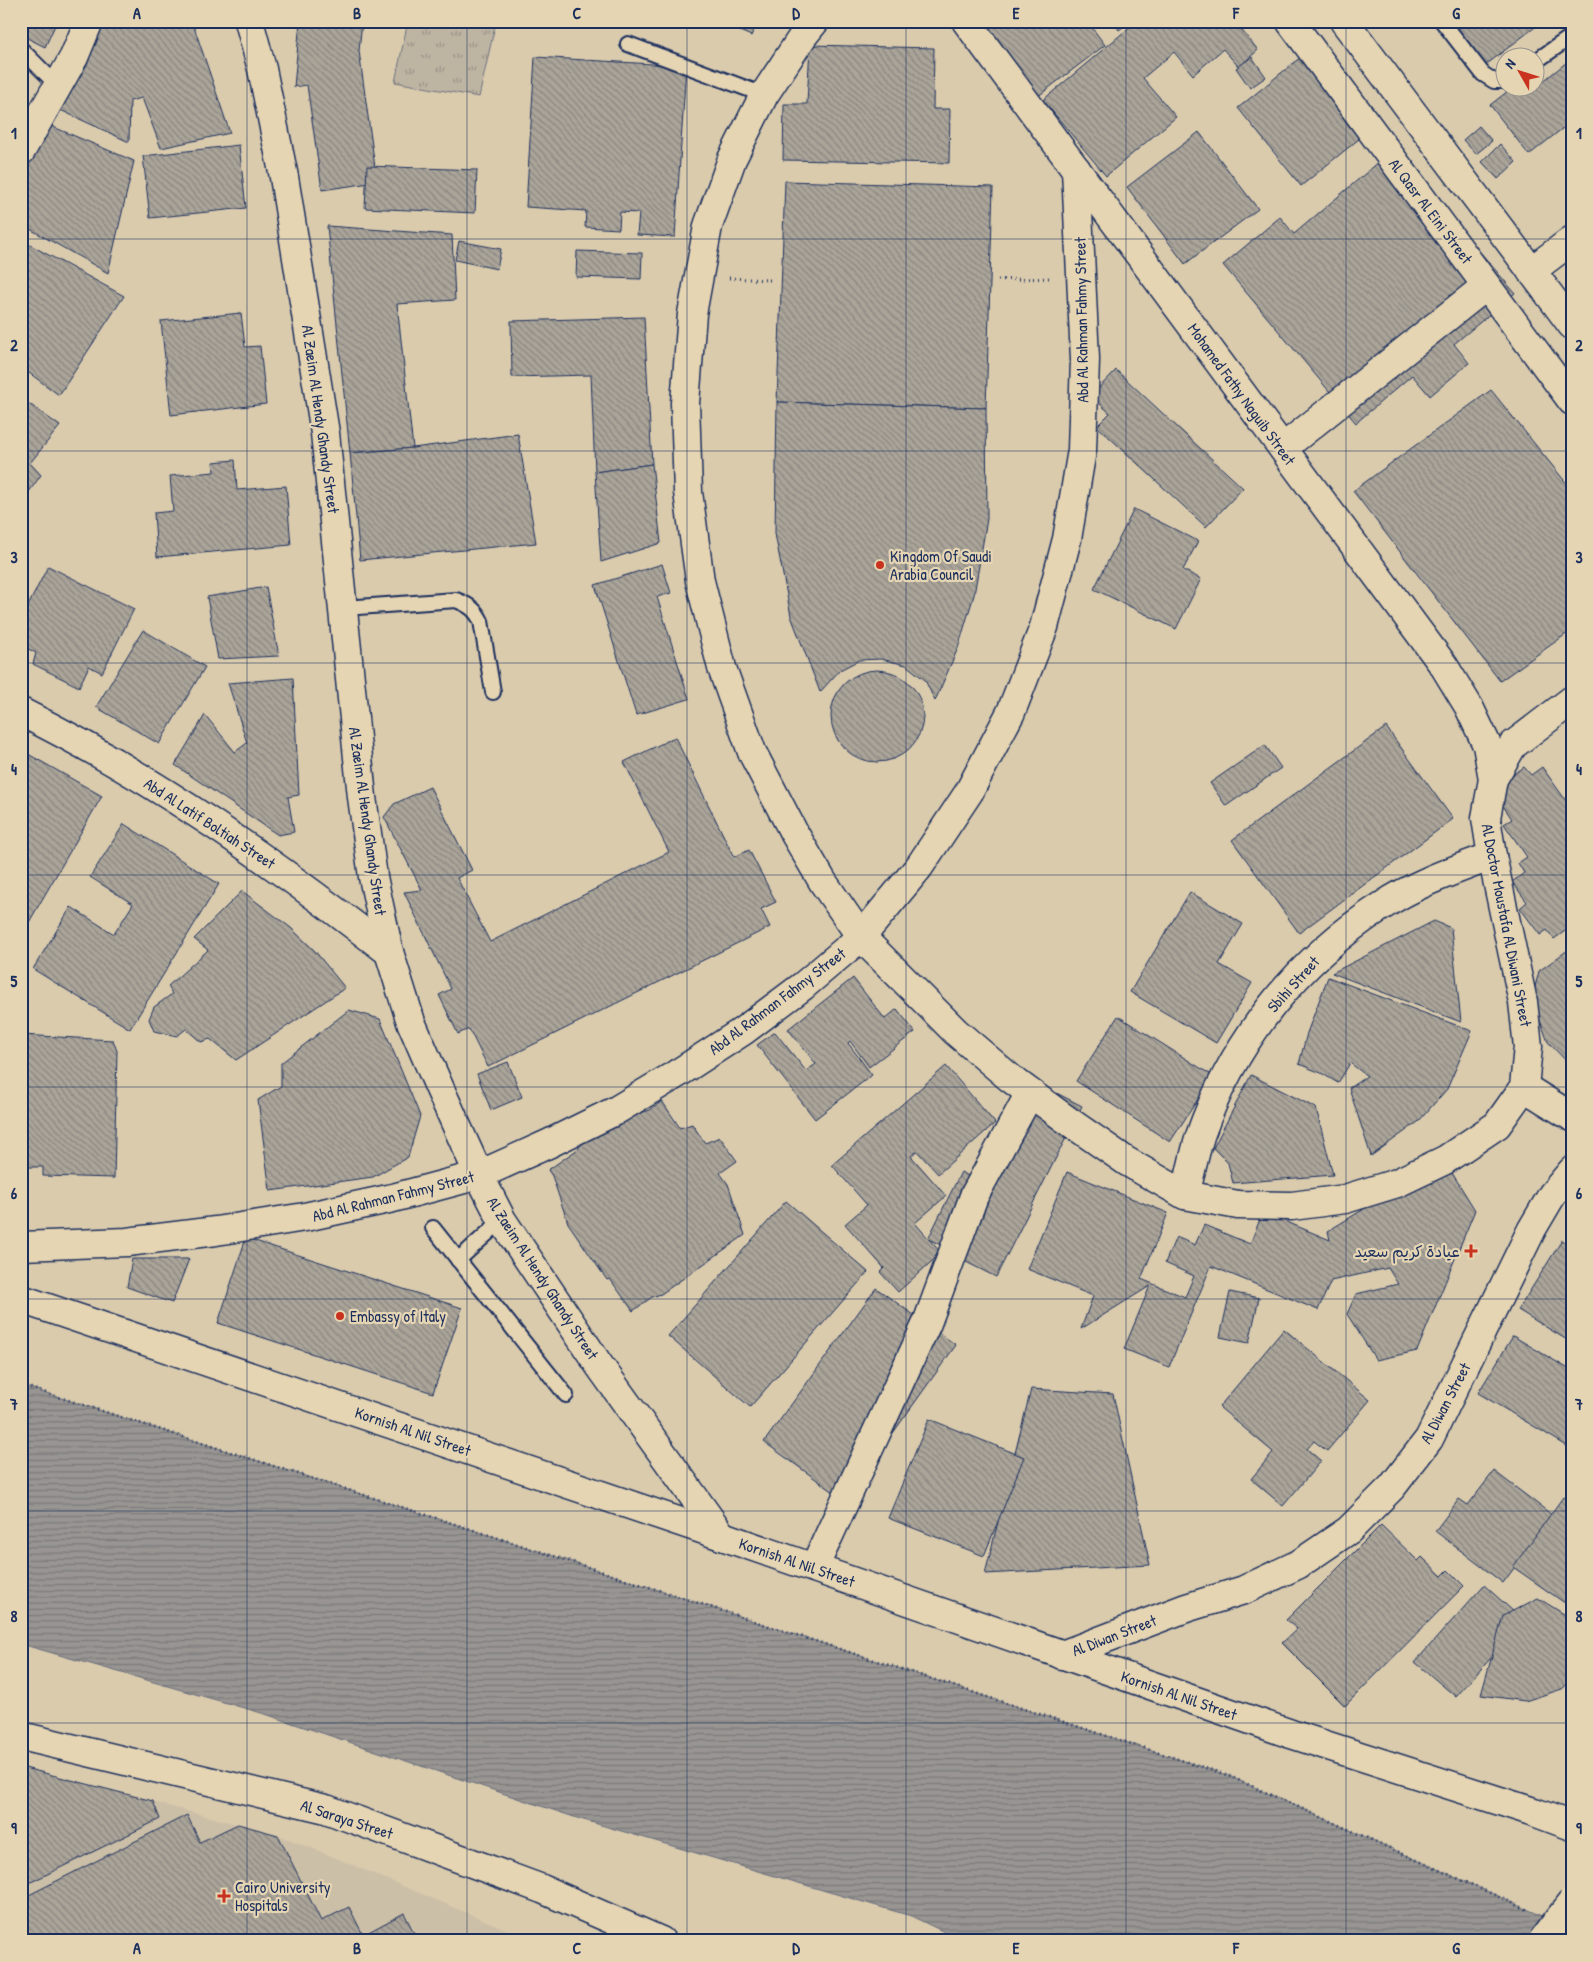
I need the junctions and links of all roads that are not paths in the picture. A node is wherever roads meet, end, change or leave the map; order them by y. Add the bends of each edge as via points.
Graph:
1 (89, 21) edge
2 (249, 21) edge
3 (815, 21) edge
4 (966, 21) edge
5 (1290, 21) edge
6 (1344, 21) edge
7 (1442, 21) edge
8 (1572, 36) edge
9 (628, 44) dead end
10 (21, 49) edge
11 (1546, 54) edge
12 (1496, 81) edge
13 (57, 85) junction
14 (764, 95) junction
15 (21, 151) edge
16 (1076, 168) junction
17 (1572, 240) edge
18 (1531, 271) junction
19 (1486, 286) junction
20 (1572, 325) edge
21 (1572, 401) edge
22 (1283, 448) junction
23 (344, 608) junction
24 (493, 692) dead end
25 (1572, 700) edge
26 (21, 712) edge
27 (1493, 779) junction
28 (1492, 856) junction
29 (861, 937) junction
30 (388, 952) junction
31 (1524, 1087) junction
32 (1030, 1093) junction
33 (1572, 1117) edge
34 (1572, 1171) edge
35 (479, 1175) junction
36 (1186, 1195) junction
37 (502, 1220) junction
38 (433, 1228) dead end
39 (21, 1246) edge
40 (458, 1260) junction
41 (21, 1299) edge
42 (566, 1395) dead end
43 (722, 1536) junction
44 (814, 1568) junction
45 (1062, 1655) junction
46 (21, 1736) edge
47 (1572, 1826) edge
48 (1572, 1902) edge
49 (661, 1941) edge
50 (1542, 1941) edge

1 - 13 main road via 74,57
2 - 23 main road, Al Zaeim Al Hendy Ghandy Street via 284,177 303,293 325,433
3 - 14 main road, Al Doctor Moustafa Al Diwani Street
4 - 16 main road, Mohamed Fathy Naguib Street
5 - 19 main road, Al Qasr Al Eini Street
6 - 18 main road
7 - 12 lane via 1483,74
8 - 11 lane
9 - 14 lane
10 - 13 lane
13 - 15 main road
14 - 29 main road, Al Doctor Moustafa Al Diwani Street via 732,159 708,226 692,314 685,403 688,492 700,581 722,668 752,752 823,882
16 - 22 main road, Mohamed Fathy Naguib Street
16 - 29 main road, Abd Al Rahman Fahmy Street via 1085,359 1082,450 1068,540 1044,627 1011,712 969,792 919,867
17 - 18 main road
18 - 20 main road
19 - 21 main road, Al Qasr Al Eini Street
19 - 22 main road
22 - 27 main road, Mohamed Fathy Naguib Street via 1449,674 1487,745
23 - 24 lane via 456,600 468,605 476,611 480,621
23 - 30 main road, Al Zaeim Al Hendy Ghandy Street via 362,797
25 - 27 main road, Al Doctor Moustafa Al Diwani Street via 1513,745
26 - 30 main road, Abd Al Latif Boltiah Street via 132,772 221,827
27 - 28 main road, Al Doctor Moustafa Al Diwani Street via 1486,818
28 - 31 main road, Al Doctor Moustafa Al Diwani Street via 1524,1002 1528,1047
28 - 36 main road, Sbihi Street via 1436,877 1383,905 1334,940 1291,982 1254,1029 1223,1081 1200,1137
29 - 32 main road, Al Doctor Moustafa Al Diwani Street via 956,1032
29 - 35 main road, Abd Al Rahman Fahmy Street via 751,1025 680,1072 615,1110
30 - 35 main road, Al Zaeim Al Hendy Ghandy Street via 412,1022
31 - 33 main road
31 - 36 main road, Al Doctor Moustafa Al Diwani Street via 1497,1126 1445,1160 1397,1183 1345,1199 1292,1206 1238,1204
32 - 36 main road, Al Doctor Moustafa Al Diwani Street via 1126,1161
32 - 44 main road via 974,1196 927,1322
34 - 45 main road, Al Diwan Street via 1552,1195 1532,1229 1429,1439 1392,1487 1349,1530 1299,1564 1244,1590 1186,1608
35 - 37 main road, Al Zaeim Al Hendy Ghandy Street
35 - 39 main road, Abd Al Rahman Fahmy Street via 393,1198 225,1230 127,1242
37 - 40 lane
37 - 43 main road, Al Zaeim Al Hendy Ghandy Street via 599,1365
38 - 40 lane
40 - 42 lane
41 - 43 main road, Kornish Al Nil Street
43 - 44 main road, Kornish Al Nil Street
44 - 45 main road, Kornish Al Nil Street
45 - 47 main road, Kornish Al Nil Street
46 - 49 main road, Al Saraya Street via 326,1809 542,1889
48 - 50 main road, bridge

